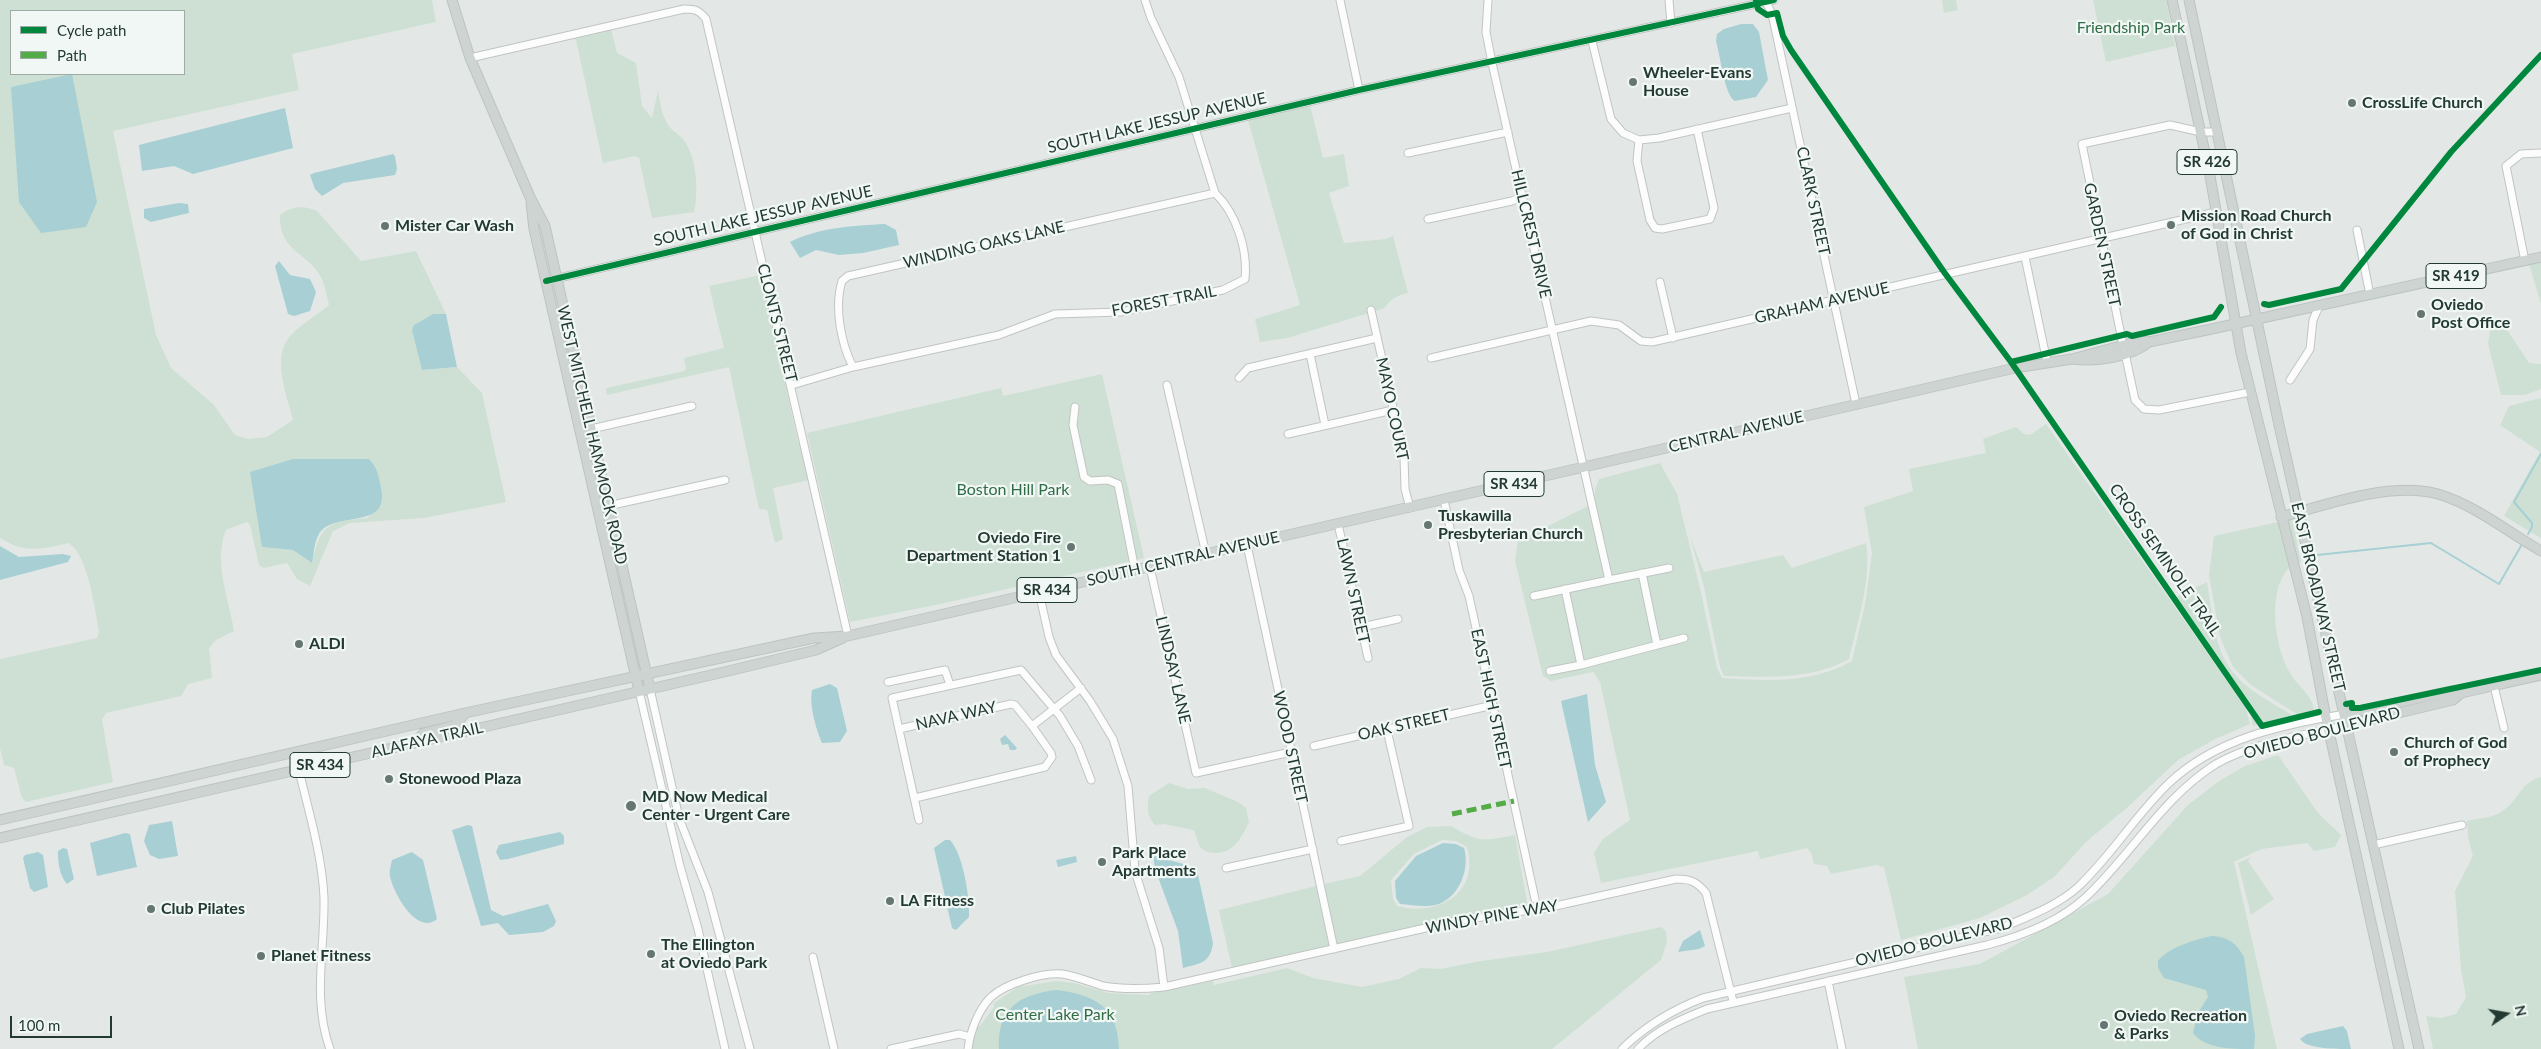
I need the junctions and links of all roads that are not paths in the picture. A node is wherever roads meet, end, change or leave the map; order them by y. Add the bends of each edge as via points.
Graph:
1 (452, 0) edge
2 (1145, 0) edge
3 (1340, 0) edge
4 (1488, 0) edge
5 (1669, 0) edge
6 (1774, 0) edge
7 (2172, 0) edge
8 (2189, 0) edge
9 (1765, 1) edge
10 (1671, 23) junction
11 (1592, 41) junction
12 (470, 58) junction
13 (1492, 63) junction
14 (1359, 90) junction
15 (1792, 108) junction
16 (1196, 128) junction
17 (1697, 129) junction
18 (1508, 132) junction
19 (2201, 132) junction
20 (2218, 132) junction
21 (1639, 140) junction
22 (2541, 152) edge
23 (1408, 154) dead end
24 (1215, 193) junction
25 (1523, 196) junction
26 (530, 197) junction
27 (2216, 212) junction
28 (1428, 219) dead end
29 (2357, 230) dead end
30 (755, 233) junction
31 (2101, 238) junction
32 (2025, 257) junction
33 (2541, 257) edge
34 (2525, 261) junction
35 (557, 278) junction
36 (546, 281) junction
37 (1660, 282) dead end
38 (2370, 295) junction
39 (1834, 300) junction
40 (2319, 306) junction
41 (1371, 310) dead end
42 (2258, 320) junction
43 (2236, 324) junction
44 (1553, 329) junction
45 (1377, 338) junction
46 (1673, 338) junction
47 (2149, 342) junction
48 (2124, 349) junction
49 (1310, 354) junction
50 (1431, 358) dead end
51 (2047, 362) junction
52 (853, 367) junction
53 (1239, 378) dead end
54 (2290, 380) dead end
55 (569, 383) junction
56 (792, 385) junction
57 (1167, 385) dead end
58 (2250, 392) junction
59 (1856, 404) junction
60 (692, 406) dead end
61 (1075, 407) dead end
62 (1393, 410) junction
63 (1325, 425) junction
64 (591, 429) junction
65 (1288, 434) dead end
66 (1584, 468) junction
67 (725, 480) dead end
68 (592, 490) junction
69 (1444, 500) junction
70 (1405, 509) junction
71 (609, 510) junction
72 (2299, 512) junction
73 (2281, 517) junction
74 (1338, 524) junction
75 (1247, 545) junction
76 (2541, 551) edge
77 (1206, 554) junction
78 (1150, 567) junction
79 (1669, 568) dead end
80 (1134, 570) junction
81 (1642, 573) junction
82 (1609, 580) junction
83 (1565, 589) junction
84 (1039, 592) junction
85 (1534, 596) dead end
86 (1398, 619) dead end
87 (1362, 627) junction
88 (848, 636) junction
89 (1684, 638) dead end
90 (1657, 645) junction
91 (1368, 658) dead end
92 (1581, 665) junction
93 (1550, 671) dead end
94 (647, 675) junction
95 (2541, 675) edge
96 (636, 677) junction
97 (888, 682) dead end
98 (950, 685) junction
99 (2494, 686) junction
100 (1081, 688) junction
101 (650, 689) junction
102 (639, 691) junction
103 (2461, 693) junction
104 (1493, 705) junction
105 (1054, 709) junction
106 (466, 713) junction
107 (2345, 714) junction
108 (2326, 718) junction
109 (2348, 725) junction
110 (1032, 726) junction
111 (2504, 728) dead end
112 (899, 729) junction
113 (2329, 729) junction
114 (1387, 730) junction
115 (414, 743) junction
116 (1314, 746) dead end
117 (1291, 752) junction
118 (295, 753) junction
119 (2339, 769) junction
120 (298, 770) junction
121 (1091, 780) dead end
122 (915, 798) junction
123 (0, 820) edge
124 (919, 820) dead end
125 (2462, 825) dead end
126 (0, 838) edge
127 (1342, 841) dead end
128 (2373, 845) junction
129 (1313, 849) junction
130 (1226, 868) dead end
131 (1535, 899) dead end
132 (1334, 949) junction
133 (813, 957) dead end
134 (1805, 974) junction
135 (1828, 981) junction
136 (1164, 987) junction
137 (1730, 991) junction
138 (1733, 1002) junction
139 (970, 1037) junction
140 (330, 1049) edge
141 (725, 1049) edge
142 (750, 1049) edge
143 (834, 1049) edge
144 (891, 1049) edge
145 (968, 1049) edge
146 (1622, 1049) edge
147 (1638, 1049) edge
148 (1842, 1049) edge
149 (2399, 1049) edge
150 (2419, 1049) edge

1 - 12 main road, WEST MITCHELL HAMMOCK ROAD
2 - 16 street, FOREST TRAIL via 1179,76
3 - 14 street
4 - 13 street, HILLCREST DRIVE via 1486,32
5 - 10 street
6 - 9 street, SOUTH LAKE JESSUP AVENUE
7 - 19 main road, SR 426
8 - 20 main road, SR 426
9 - 10 street, SOUTH LAKE JESSUP AVENUE
9 - 15 street, CLARK STREET via 1772,14
10 - 11 street, SOUTH LAKE JESSUP AVENUE
11 - 13 street, SOUTH LAKE JESSUP AVENUE
11 - 21 street via 1611,119 1623,133
12 - 26 main road, WEST MITCHELL HAMMOCK ROAD
12 - 30 street, CLONTS STREET via 684,9 701,12 709,29
13 - 14 street, SOUTH LAKE JESSUP AVENUE
13 - 18 street, HILLCREST DRIVE
14 - 16 street, SOUTH LAKE JESSUP AVENUE
15 - 17 street
15 - 39 street, CLARK STREET
16 - 24 street, FOREST TRAIL
16 - 30 street, SOUTH LAKE JESSUP AVENUE
17 - 21 street
17 - 21 street via 1713,214 1710,219 1662,230 1655,228 1650,220 1637,160
18 - 23 street
18 - 25 street, HILLCREST DRIVE
19 - 20 street
19 - 27 main road, SR 426
19 - 31 street, GARDEN STREET via 2170,125 2082,144
20 - 42 main road, SR 426
22 - 34 street via 2521,154 2506,166
24 - 52 street, WINDING OAKS LANE via 848,276 842,281 839,307 847,356
24 - 52 street, FOREST TRAIL via 1228,205 1238,234 1246,269 1245,279 1241,282 1223,290 1121,312 1055,314 999,335
25 - 28 street
25 - 44 street, HILLCREST DRIVE
26 - 35 main road, WEST MITCHELL HAMMOCK ROAD via 545,226
26 - 36 main road, WEST MITCHELL HAMMOCK ROAD
27 - 31 street, GRAHAM AVENUE
27 - 43 main road, SR 426
29 - 38 street
30 - 35 street, SOUTH LAKE JESSUP AVENUE
30 - 56 street, CLONTS STREET
31 - 32 street, GRAHAM AVENUE
31 - 48 street, GARDEN STREET
32 - 39 street, GRAHAM AVENUE
32 - 51 street
33 - 34 main road, SR 419
34 - 38 main road, SR 419
35 - 36 street, SOUTH LAKE JESSUP AVENUE
35 - 64 main road, WEST MITCHELL HAMMOCK ROAD
36 - 55 main road, WEST MITCHELL HAMMOCK ROAD
37 - 46 street
38 - 40 main road, SR 419
39 - 46 street, GRAHAM AVENUE
39 - 59 street, CLARK STREET
40 - 42 main road, SR 419
40 - 54 street via 2313,320 2310,349
41 - 45 street, MAYO COURT
42 - 43 main road, CENTRAL AVENUE / SR 434
42 - 72 main road, EAST BROADWAY STREET
43 - 47 main road, CENTRAL AVENUE / SR 434
43 - 58 main road, EAST BROADWAY STREET
44 - 46 street, GRAHAM AVENUE via 1604,321 1619,325 1641,341
44 - 50 street, GRAHAM AVENUE
44 - 66 street, HILLCREST DRIVE
45 - 49 street
45 - 62 street, MAYO COURT
47 - 48 main road, CENTRAL AVENUE / SR 434 via 2139,341
47 - 48 main road, CENTRAL AVENUE via 2141,350
48 - 51 main road, CENTRAL AVENUE / SR 434
48 - 58 street, GARDEN STREET via 2135,400 2140,408 2159,410
49 - 53 street via 1248,368
49 - 63 street
51 - 59 main road, CENTRAL AVENUE / SR 434
52 - 56 street, FOREST TRAIL
55 - 64 main road via 577,390 585,420
55 - 68 main road, WEST MITCHELL HAMMOCK ROAD
56 - 88 street, CLONTS STREET
57 - 77 street
58 - 73 main road, EAST BROADWAY STREET
59 - 66 main road, CENTRAL AVENUE / SR 434
60 - 64 street
61 - 80 street via 1073,425 1084,476 1090,481 1108,480 1118,484
62 - 63 street
62 - 70 street, MAYO COURT via 1404,457
63 - 65 street
64 - 71 main road, WEST MITCHELL HAMMOCK ROAD
66 - 69 main road, CENTRAL AVENUE / SR 434
66 - 82 street, HILLCREST DRIVE
67 - 71 street
68 - 71 main road via 600,492 605,508
68 - 96 main road, WEST MITCHELL HAMMOCK ROAD
69 - 70 main road, CENTRAL AVENUE / SR 434
69 - 104 street, EAST HIGH STREET
70 - 74 main road, SOUTH CENTRAL AVENUE / SR 434
71 - 94 main road, WEST MITCHELL HAMMOCK ROAD
72 - 73 main road
72 - 76 main road via 2385,493 2426,492 2460,503
72 - 107 main road, EAST BROADWAY STREET
73 - 108 main road, EAST BROADWAY STREET via 2307,617
74 - 75 main road, SOUTH CENTRAL AVENUE / SR 434
74 - 87 street, LAWN STREET
75 - 77 main road, SOUTH CENTRAL AVENUE / SR 434
75 - 117 street, WOOD STREET
77 - 78 main road, SOUTH CENTRAL AVENUE / SR 434
78 - 80 main road, SOUTH CENTRAL AVENUE / SR 434
78 - 117 street, LINDSAY LANE via 1196,773
79 - 81 street
80 - 84 main road, SOUTH CENTRAL AVENUE / SR 434
81 - 82 street
81 - 90 street
82 - 83 street
83 - 85 street
83 - 92 street
84 - 88 main road, SOUTH CENTRAL AVENUE / SR 434
84 - 100 street via 1056,655
86 - 87 street
87 - 91 street, LAWN STREET
88 - 94 main road, SOUTH CENTRAL AVENUE / SR 434 via 814,638
88 - 101 main road, SOUTH CENTRAL AVENUE / SR 434 via 816,650
89 - 90 street
90 - 92 street
92 - 93 street
94 - 96 main road, ALAFAYA TRAIL / SR 434
94 - 101 main road, WEST MITCHELL HAMMOCK ROAD
95 - 99 main road, OVIEDO BOULEVARD
96 - 102 main road, WEST MITCHELL HAMMOCK ROAD
96 - 106 main road, ALAFAYA TRAIL / SR 434
97 - 98 street via 945,670
98 - 105 street via 1021,670
98 - 112 street via 892,698
99 - 103 main road, OVIEDO BOULEVARD
99 - 111 street
100 - 105 street
100 - 136 street via 1113,739 1128,786 1135,871 1160,948
101 - 102 main road, ALAFAYA TRAIL / SR 434
101 - 142 street via 679,818 708,892
102 - 115 main road, ALAFAYA TRAIL / SR 434
102 - 141 street
103 - 107 main road, OVIEDO BOULEVARD via 2452,691
103 - 109 main road, OVIEDO BOULEVARD via 2453,700
104 - 114 street, OAK STREET
104 - 131 street, EAST HIGH STREET
105 - 110 street
105 - 121 street via 1078,746
106 - 115 main road via 456,725 424,733
106 - 118 main road, ALAFAYA TRAIL / SR 434
107 - 108 street, OVIEDO BOULEVARD
107 - 109 main road, EAST BROADWAY STREET
108 - 113 main road, EAST BROADWAY STREET
108 - 134 street, OVIEDO BOULEVARD via 2249,736 2212,752 2188,768 2168,784 2077,888 2032,915 2001,928
109 - 113 street, OVIEDO BOULEVARD
109 - 128 main road, EAST BROADWAY STREET
110 - 112 street, NAVA WAY via 1016,705 1011,704
110 - 122 street via 1052,757 1044,767
112 - 122 street
113 - 119 main road, EAST BROADWAY STREET
113 - 135 street, OVIEDO BOULEVARD via 2258,747 2216,765 2184,789 2084,898 2051,922 1990,945
114 - 116 street, OAK STREET
114 - 127 street via 1409,826
115 - 120 main road, ALAFAYA TRAIL / SR 434
117 - 129 street, WOOD STREET
118 - 120 street
118 - 123 main road, ALAFAYA TRAIL / SR 434
119 - 128 main road via 2346,778 2359,835
119 - 149 main road, EAST BROADWAY STREET
120 - 126 main road, ALAFAYA TRAIL / SR 434
120 - 140 street via 324,898 320,995
122 - 124 street
125 - 128 street
128 - 150 main road, EAST BROADWAY STREET
129 - 130 street
129 - 132 street, WOOD STREET
132 - 136 street, WINDY PINE WAY
132 - 137 street, WINDY PINE WAY via 1492,914 1551,907 1645,885 1688,879 1698,884 1710,903
133 - 143 street
134 - 135 street
134 - 137 street, OVIEDO BOULEVARD
135 - 138 street, OVIEDO BOULEVARD
135 - 148 street
136 - 139 street, WINDY PINE WAY via 1133,990 1061,974 1037,976 991,997
137 - 138 street, WINDY PINE WAY
137 - 146 street, OVIEDO BOULEVARD via 1703,998 1668,1014 1639,1032
138 - 147 street, OVIEDO BOULEVARD via 1681,1019
139 - 144 street via 959,1034
139 - 145 street, WINDY PINE WAY

